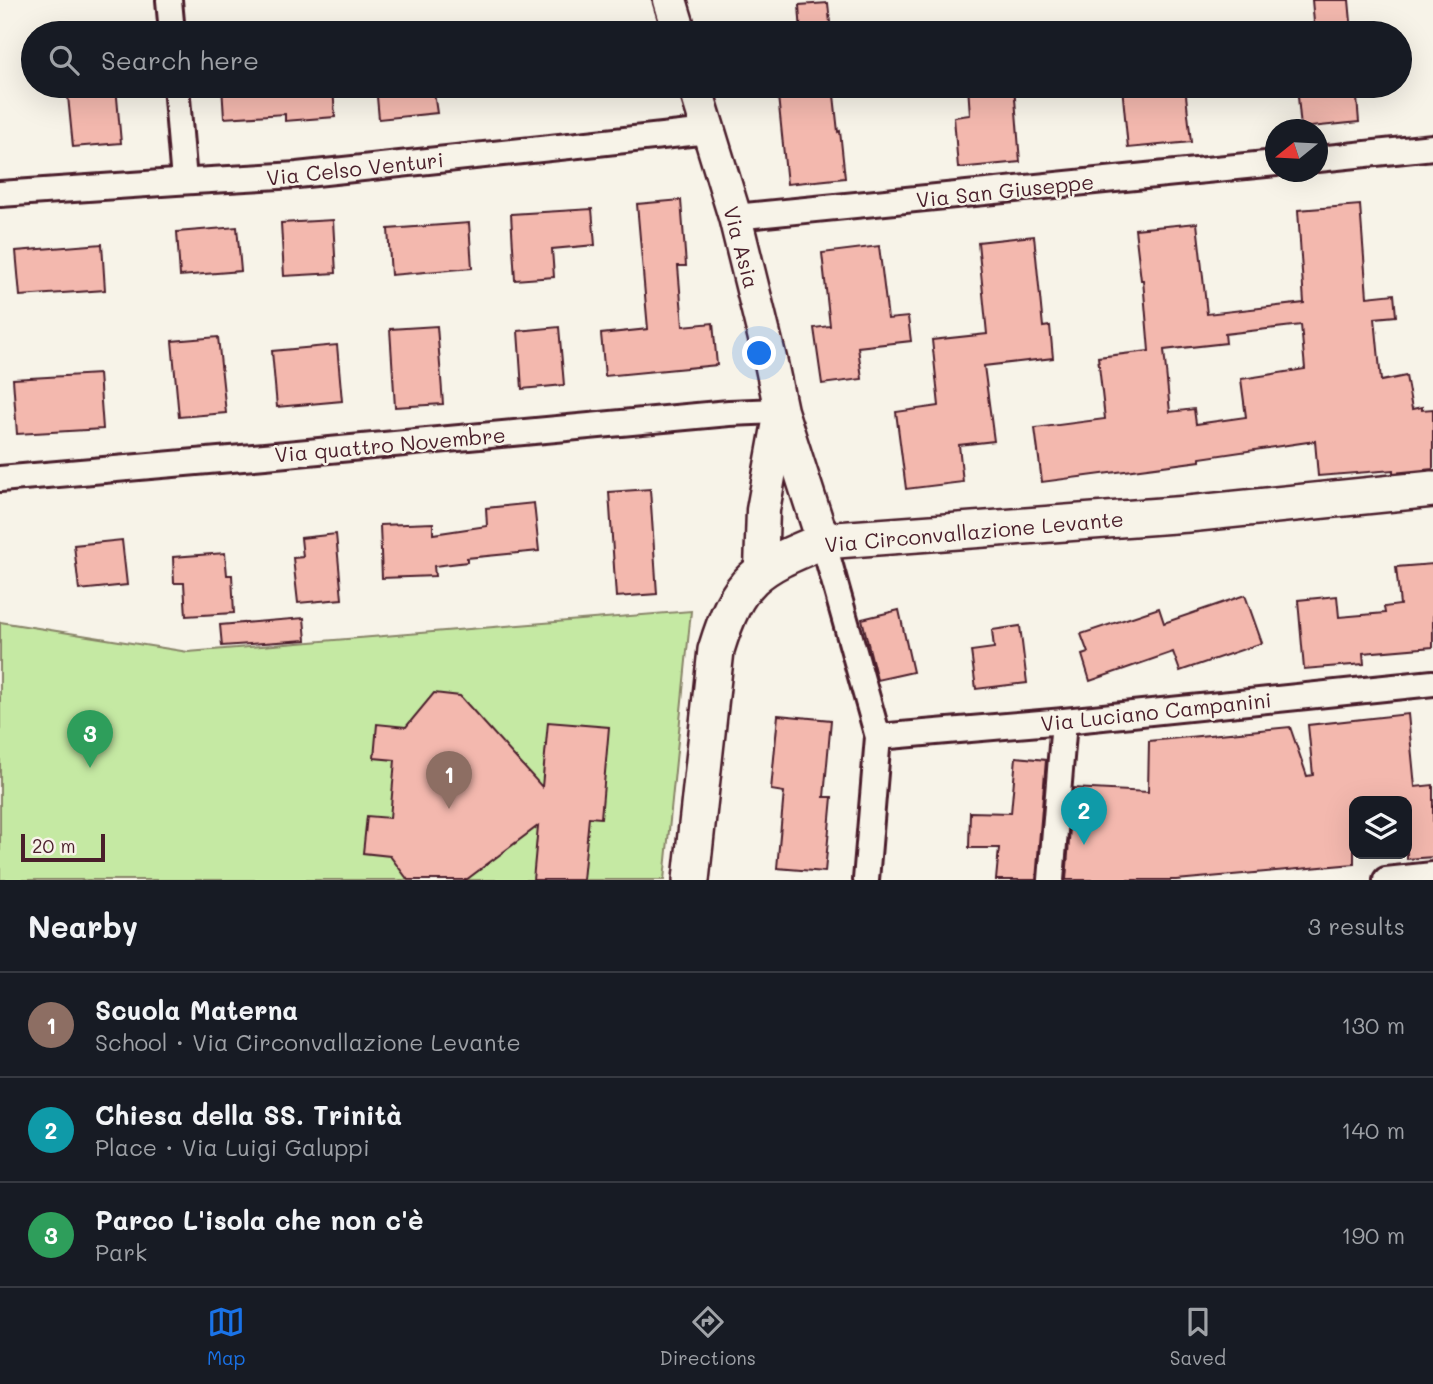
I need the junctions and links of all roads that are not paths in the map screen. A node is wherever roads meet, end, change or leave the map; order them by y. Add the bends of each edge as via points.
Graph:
1 (169, 0) edge
2 (670, 0) edge
3 (171, 21) edge
4 (676, 21) edge
5 (177, 98) edge
6 (699, 98) edge
7 (709, 131) junction
8 (1433, 147) edge
9 (1328, 158) edge
10 (1265, 164) edge
11 (184, 181) junction
12 (0, 194) edge
13 (735, 217) junction
14 (781, 411) junction
15 (0, 479) edge
16 (1433, 489) edge
17 (823, 541) junction
18 (761, 570) junction
19 (1433, 683) edge
20 (1064, 721) junction
21 (878, 737) junction
22 (1433, 875) edge
23 (691, 880) edge
24 (866, 880) edge
25 (1051, 880) edge
26 (1387, 880) edge

1 - 3 street
2 - 4 street
5 - 11 street
6 - 7 street, Via Asia
7 - 11 street, Via Celso Venturi via 296,175
7 - 13 street, Via Asia
8 - 9 street
10 - 13 street, Via San Giuseppe
11 - 12 street, Via Celso Venturi
13 - 14 street, Via Asia
14 - 15 street, Via quattro Novembre
14 - 17 street, Via Asia
14 - 18 street, Via Asia via 763,510
16 - 17 main road, Via Circonvallazione Levante via 1188,514
17 - 18 main road, Via Circonvallazione Levante
17 - 21 street
18 - 23 main road, Via Circonvallazione Levante via 733,603 716,650
19 - 20 street, Via Luciano Campanini
20 - 21 street, Via Luciano Campanini
20 - 25 street
21 - 24 street
22 - 26 street

